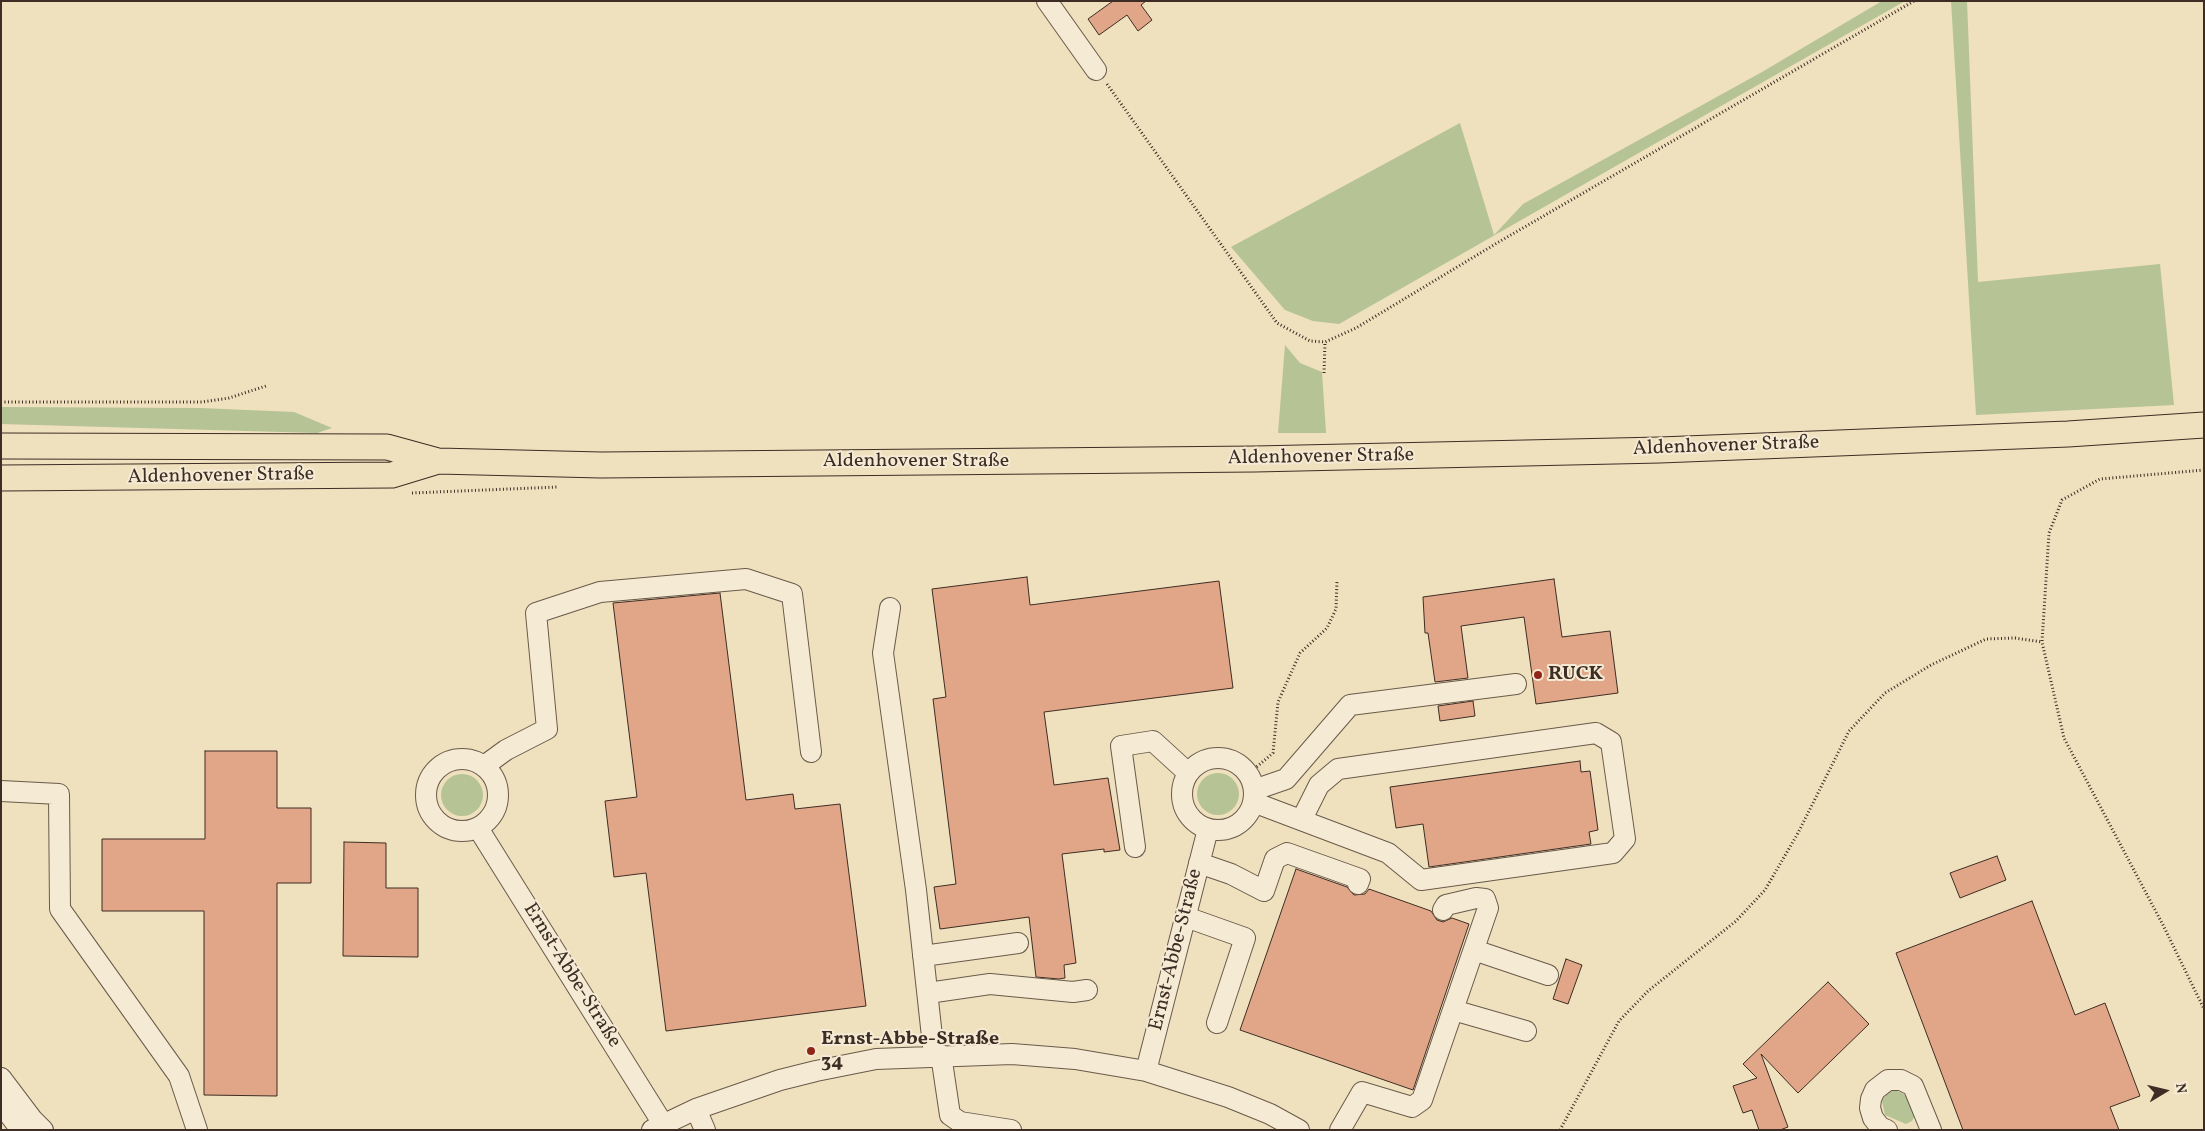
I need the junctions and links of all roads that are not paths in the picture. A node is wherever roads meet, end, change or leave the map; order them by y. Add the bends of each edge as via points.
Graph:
1 (1047, 1) edge
2 (1096, 70) road end
3 (2204, 425) edge
4 (1, 446) edge
5 (438, 461) junction
6 (1, 478) edge
7 (890, 608) dead end
8 (1516, 684) dead end
9 (811, 752) dead end
10 (484, 766) junction
11 (1188, 773) junction
12 (1252, 789) junction
13 (1, 792) edge
14 (1302, 819) junction
15 (478, 828) junction
16 (1208, 829) junction
17 (1135, 847) dead end
18 (1199, 863) junction
19 (1358, 884) dead end
20 (1443, 910) dead end
21 (1186, 917) junction
22 (1018, 943) dead end
23 (1474, 950) junction
24 (923, 956) junction
25 (1548, 975) dead end
26 (1087, 990) dead end
27 (928, 993) junction
28 (1453, 1010) junction
29 (1218, 1023) dead end
30 (1526, 1031) dead end
31 (938, 1055) junction
32 (1146, 1072) junction
33 (1, 1078) edge
34 (1, 1104) edge
35 (696, 1109) junction
36 (658, 1127) edge
37 (21, 1130) edge
38 (43, 1130) edge
39 (197, 1130) edge
40 (705, 1130) edge
41 (1011, 1130) edge
42 (1299, 1130) edge
43 (1340, 1130) edge
44 (1887, 1130) edge
45 (1931, 1130) edge

1 - 2 street
3 - 5 main road, Aldenhovener Straße via 2068,434 1660,450 1275,459 611,464
4 - 5 main road, Aldenhovener Straße via 387,447
5 - 6 main road, Aldenhovener Straße via 392,475
7 - 24 street via 883,654
8 - 12 street via 1350,705 1286,779
9 - 10 street via 792,594 746,578 600,592 536,613 547,729 506,750
10 - 15 street via 495,781 498,799 495,811
10 - 15 street via 462,759 450,761 439,766 426,786 425,798 434,820 455,832
11 - 12 street via 1207,759 1230,760 1240,765
11 - 16 street via 1181,794 1184,806 1197,824
11 - 17 street via 1153,741 1121,746
12 - 14 street
12 - 16 street via 1249,813 1241,822 1231,828
13 - 39 street via 59,794 60,909 180,1076
14 - 14 street via 1388,853 1421,880 1613,853 1624,840 1610,742 1596,733 1338,769 1319,786
15 - 36 street, Ernst-Abbe-Straße
16 - 18 street, Ernst-Abbe-Straße
18 - 19 street via 1231,874 1264,891 1274,859 1287,853 1360,879
18 - 21 street, Ernst-Abbe-Straße
20 - 23 street via 1446,905 1484,899 1488,908
21 - 29 street via 1245,938
21 - 32 street, Ernst-Abbe-Straße
22 - 24 street
23 - 25 street
23 - 28 street
24 - 27 street
26 - 27 street via 1074,992 990,984
27 - 31 street
28 - 30 street
28 - 43 street via 1422,1100 1412,1108 1362,1092
31 - 32 street, Ernst-Abbe-Straße via 1012,1054 1075,1059
31 - 35 street, Ernst-Abbe-Straße via 876,1059 816,1071
31 - 41 street via 950,1115 960,1122
32 - 42 street, Ernst-Abbe-Straße via 1228,1098 1270,1114
33 - 38 street
34 - 37 street
35 - 36 street, Ernst-Abbe-Straße
35 - 40 street
44 - 45 street via 1873,1118 1870,1099 1882,1083 1901,1080 1912,1086

